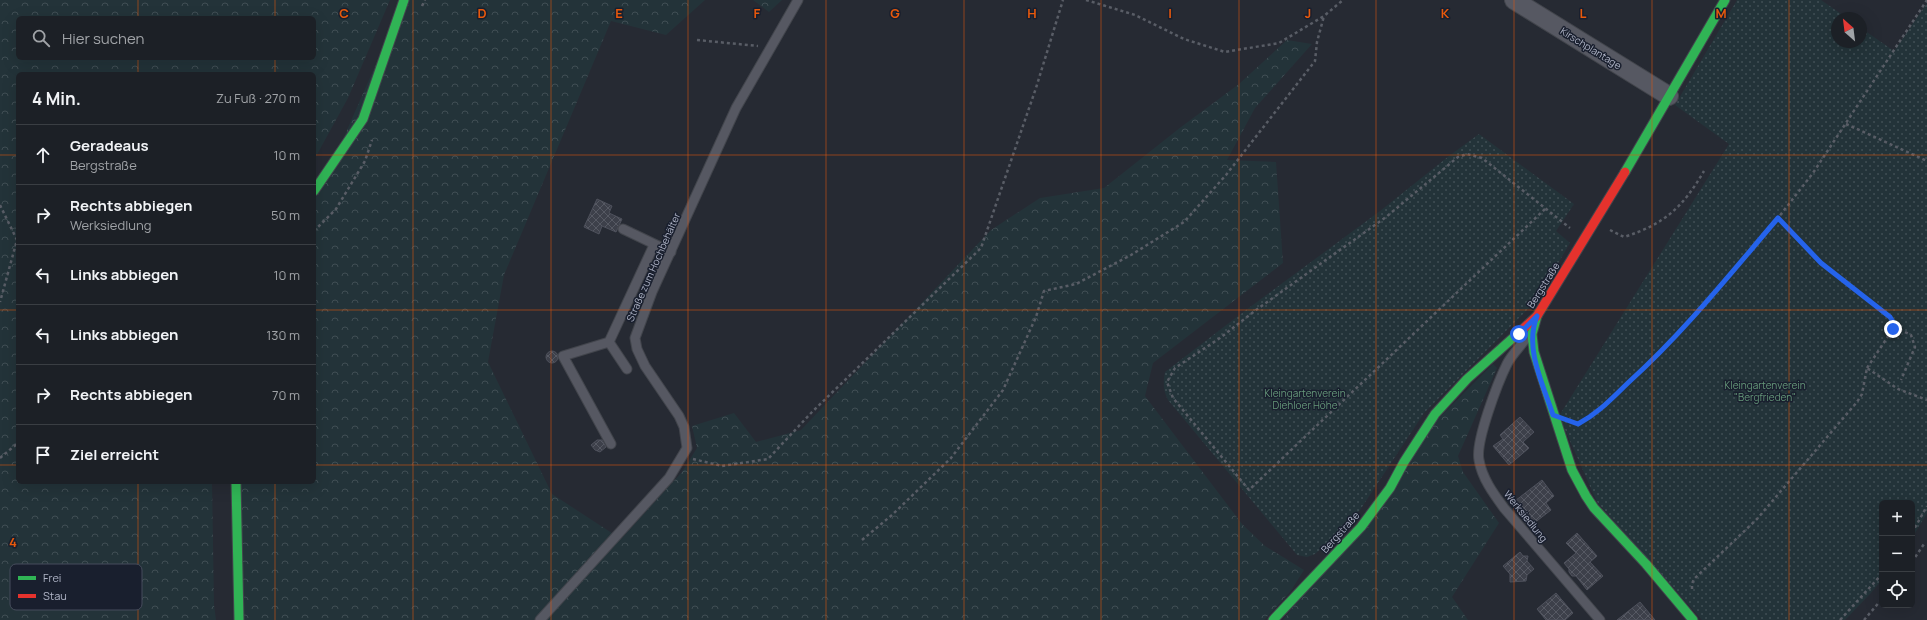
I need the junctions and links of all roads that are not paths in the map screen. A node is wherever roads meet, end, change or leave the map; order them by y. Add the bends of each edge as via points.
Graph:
1 (404, 0) edge
2 (798, 0) edge
3 (1514, 0) edge
4 (1725, 0) edge
5 (1669, 96) junction
6 (316, 188) edge
7 (623, 229) dead end
8 (654, 245) junction
9 (671, 252) junction
10 (1535, 321) junction
11 (609, 342) junction
12 (627, 369) dead end
13 (611, 444) dead end
14 (236, 484) edge
15 (239, 620) edge
16 (540, 620) edge
17 (1273, 620) edge
18 (1600, 620) edge
19 (1693, 620) edge

1 - 6 street via 363,119
2 - 9 lane, Straße zum Hochbehälter via 736,108
3 - 5 street, Kirschplantage
4 - 5 street, Bergstraße
5 - 10 street, Bergstraße
7 - 8 lane
8 - 9 lane
8 - 11 lane
9 - 16 lane, Straße zum Hochbehälter via 652,292 635,338 645,366 679,416 684,427 687,448 669,478
10 - 17 street, Bergstraße via 1467,379 1434,414 1390,488 1361,527
10 - 18 lane, Werksiedlung via 1526,339 1507,363 1480,436 1479,460 1490,488 1504,508
10 - 19 street via 1532,343 1534,352 1572,470 1594,508
11 - 12 lane
11 - 13 lane via 563,356
14 - 15 street

